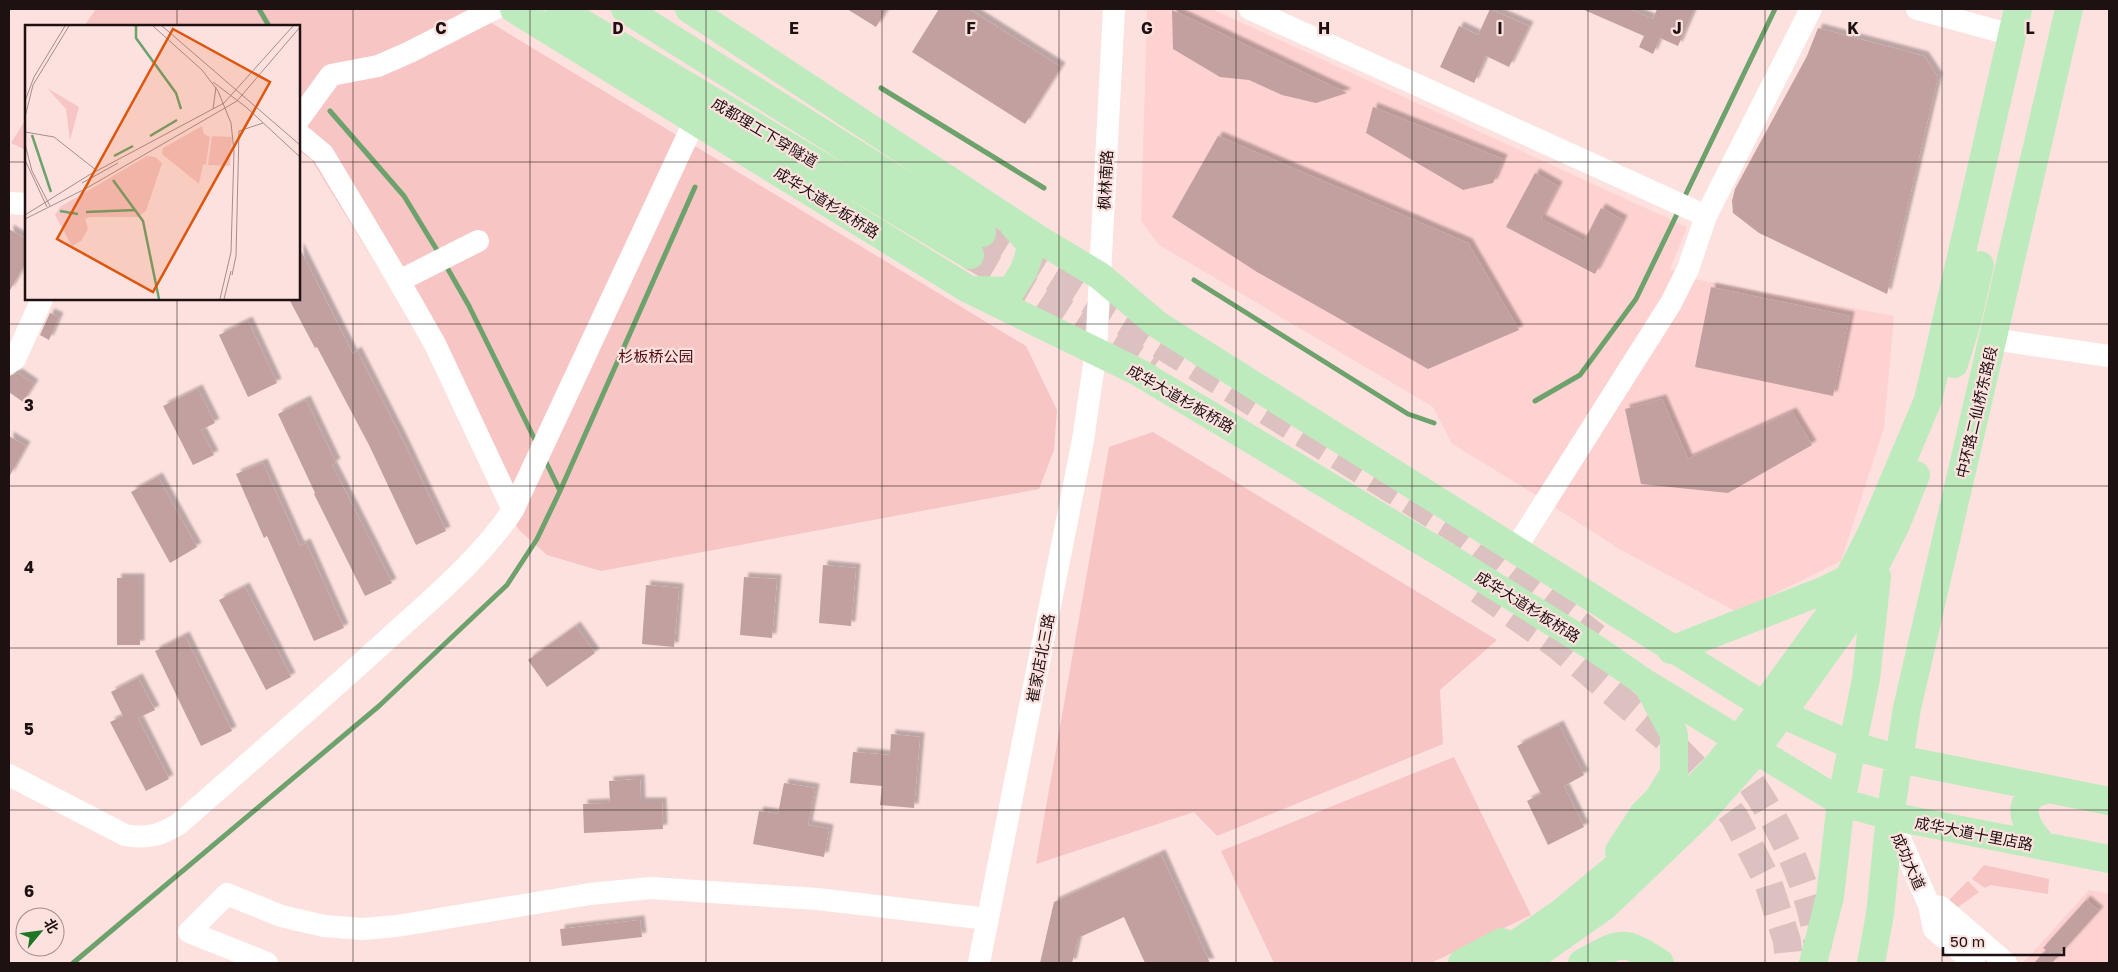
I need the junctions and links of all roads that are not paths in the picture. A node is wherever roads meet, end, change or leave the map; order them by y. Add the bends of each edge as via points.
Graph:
1 (494, 9) edge
2 (514, 9) edge
3 (559, 9) edge
4 (625, 9) edge
5 (1114, 9) edge
6 (1250, 9) edge
7 (1811, 9) edge
8 (1917, 9) edge
9 (2018, 9) edge
10 (2037, 9) edge
11 (2069, 9) edge
12 (696, 10) edge
13 (2007, 21) edge
14 (300, 118) edge
15 (696, 122) junction
16 (300, 135) edge
17 (9, 203) edge
18 (25, 204) edge
19 (1698, 212) junction
20 (1008, 219) junction
21 (478, 240) dead end
22 (1100, 276) junction
23 (407, 277) junction
24 (968, 289) junction
25 (42, 300) edge
26 (1992, 339) junction
27 (1096, 351) junction
28 (2109, 356) edge
29 (9, 363) edge
30 (512, 510) junction
31 (1882, 534) junction
32 (1514, 551) junction
33 (1671, 650) junction
34 (1647, 684) junction
35 (1851, 745) junction
36 (1899, 759) junction
37 (9, 775) edge
38 (2048, 789) junction
39 (2109, 801) edge
40 (1840, 802) junction
41 (1890, 816) junction
42 (2044, 846) junction
43 (2109, 859) edge
44 (1928, 905) junction
45 (988, 919) junction
46 (267, 963) edge
47 (980, 963) edge
48 (1462, 963) edge
49 (1488, 963) edge
50 (1524, 963) edge
51 (1582, 963) edge
52 (1660, 963) edge
53 (1813, 963) edge
54 (1871, 963) edge
55 (1974, 963) edge
56 (2006, 963) edge

1 - 14 street via 378,66 330,74
2 - 15 main road, 成华大道杉板桥路
3 - 4 main road, 成都理工下穿隧道 via 976,244
5 - 22 street, 枫林南路
6 - 19 street
7 - 19 street
8 - 13 street
9 - 49 main road via 1928,400 1872,532 1830,614 1715,768 1640,847 1562,912
10 - 50 main road via 1967,322 1930,442 1896,525 1844,627 1748,761 1700,815 1605,906
11 - 26 main road, 中环路二仙桥东路段
12 - 20 main road
13 - 31 main road
15 - 24 main road, 成华大道杉板桥路
15 - 30 street
16 - 23 street via 323,154
17 - 18 street
19 - 32 street via 1688,269 1671,302
20 - 22 main road
20 - 24 main road via 1032,246 1024,270 1011,292
21 - 23 street
22 - 27 street, 枫林南路
22 - 32 main road via 1158,325
23 - 30 street
24 - 27 main road, 成华大道杉板桥路
25 - 29 street via 15,359
26 - 28 street
26 - 36 main road, 中环路二仙桥东路段 via 1908,701
27 - 34 main road, 成华大道杉板桥路 via 1138,372 1451,559 1590,644
27 - 45 street, 崔家店北三路 via 1083,440
30 - 37 street via 496,534 451,581 337,685 166,832 140,838 125,836
31 - 33 main road via 1858,574
31 - 35 main road via 1866,679
32 - 33 main road
33 - 35 main road via 1766,708
34 - 40 main road, 成华大道杉板桥路
34 - 48 main road via 1674,734 1674,773 1658,799 1643,814 1608,869 1578,896 1548,918
35 - 36 main road
35 - 40 main road
36 - 38 main road
36 - 41 main road, 中环路二仙桥东路段
38 - 39 main road
38 - 42 main road via 2033,795 2025,808 2025,820
40 - 41 main road, 成华大道十里店路
40 - 53 main road via 1830,897
41 - 42 main road, 成华大道十里店路
41 - 44 street, 成功大道
41 - 54 main road, 中环路二仙桥东路段 via 1880,914
42 - 43 main road, 成华大道十里店路
44 - 55 street, 成功大道 via 1934,929
44 - 56 street, 成功大道 via 1941,907
45 - 46 street via 817,900 651,888 362,929 324,926 281,916 227,894 188,932
45 - 47 street, 崔家店北三路
51 - 52 main road via 1615,945 1636,947

